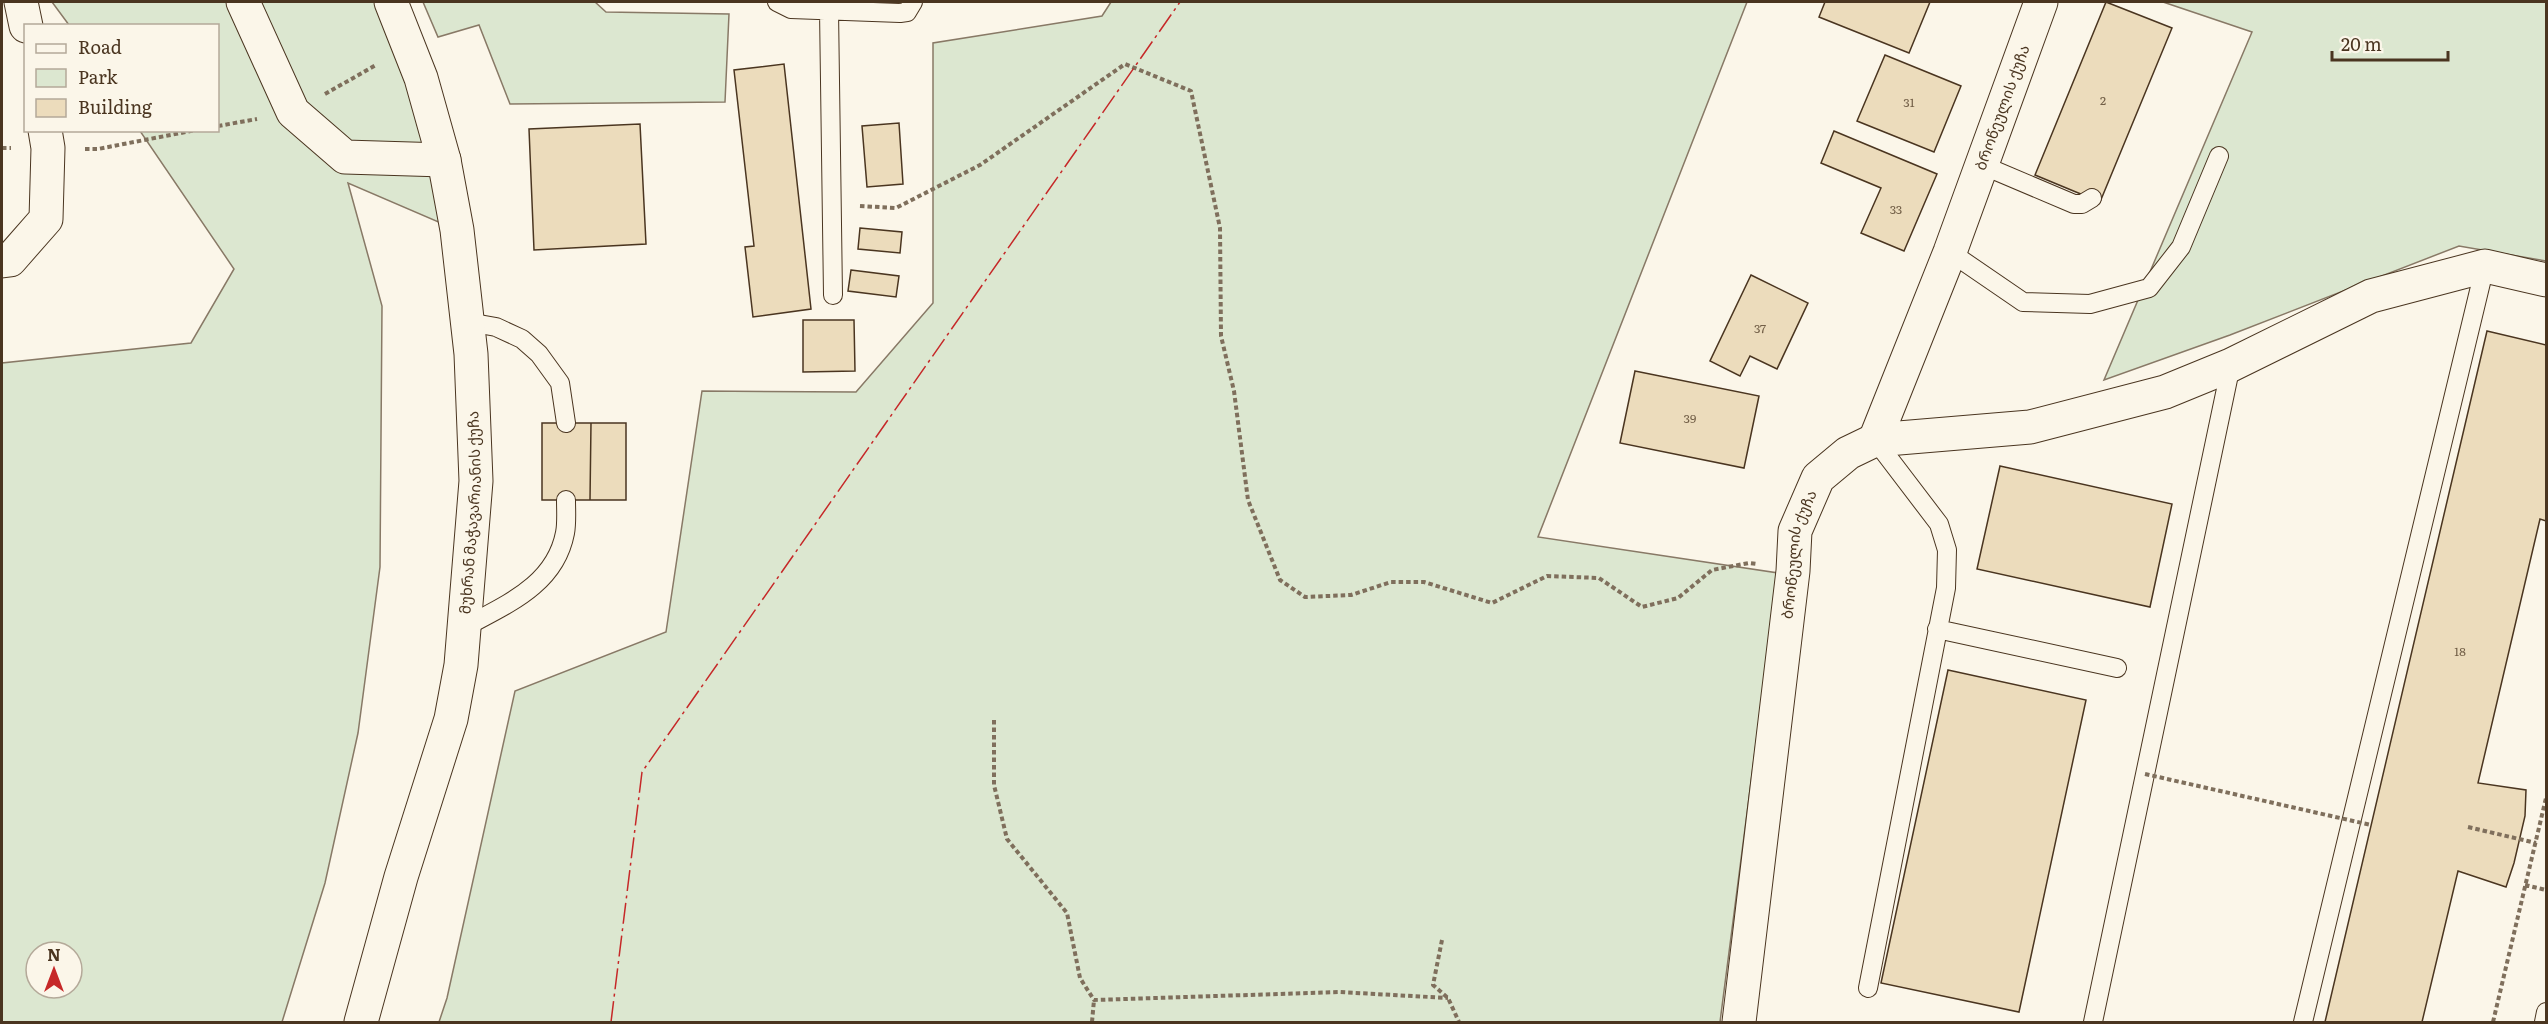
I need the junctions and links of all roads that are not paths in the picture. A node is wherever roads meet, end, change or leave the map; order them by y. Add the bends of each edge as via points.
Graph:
1 (21, 2) edge
2 (243, 2) edge
3 (391, 2) edge
4 (777, 2) edge
5 (913, 2) edge
6 (2042, 2) edge
7 (829, 10) junction
8 (26, 24) edge
9 (47, 139) edge
10 (2219, 156) dead end
11 (444, 160) junction
12 (1982, 165) junction
13 (2092, 198) dead end
14 (1950, 252) junction
15 (2, 261) edge
16 (2485, 266) junction
17 (2547, 280) edge
18 (833, 295) dead end
19 (468, 322) junction
20 (2231, 365) junction
21 (566, 423) dead end
22 (1875, 440) junction
23 (566, 500) dead end
24 (465, 627) junction
25 (1937, 629) junction
26 (2116, 668) dead end
27 (1868, 988) dead end
28 (2547, 1012) edge
29 (361, 1023) edge
30 (1739, 1023) edge
31 (2093, 1023) edge
32 (2303, 1023) edge
33 (2544, 1023) edge

1 - 8 street
2 - 11 street via 293,112 345,157
3 - 11 street, მუხრან მაჭავარიანის ქუჩა via 421,78
4 - 7 lane via 791,9
5 - 7 lane via 907,12 900,13
6 - 12 street, ბროწეულის ქუჩა
7 - 18 lane
9 - 15 street via 46,219 10,260
10 - 14 lane via 2181,247 2149,288 2090,304 2023,302
11 - 19 street, მუხრან მაჭავარიანის ქუჩა
12 - 13 lane via 2074,204
12 - 14 street, ბროწეულის ქუჩა
14 - 22 street, ბროწეულის ქუჩა
16 - 17 street
16 - 20 street via 2371,296
16 - 32 lane
19 - 21 lane via 496,327 522,339 539,354 560,383
19 - 24 street, მუხრან მაჭავარიანის ქუჩა via 476,480
20 - 22 street via 2165,392 2030,427
20 - 31 lane
22 - 25 lane via 1939,524 1947,550 1946,588
22 - 30 street, ბროწეულის ქუჩა via 1848,453 1818,478 1795,531
23 - 24 lane via 565,533 553,567 525,594
24 - 29 street, მუხრან მაჭავარიანის ქუჩა via 451,719 401,877
25 - 26 lane
25 - 27 lane
28 - 33 lane

